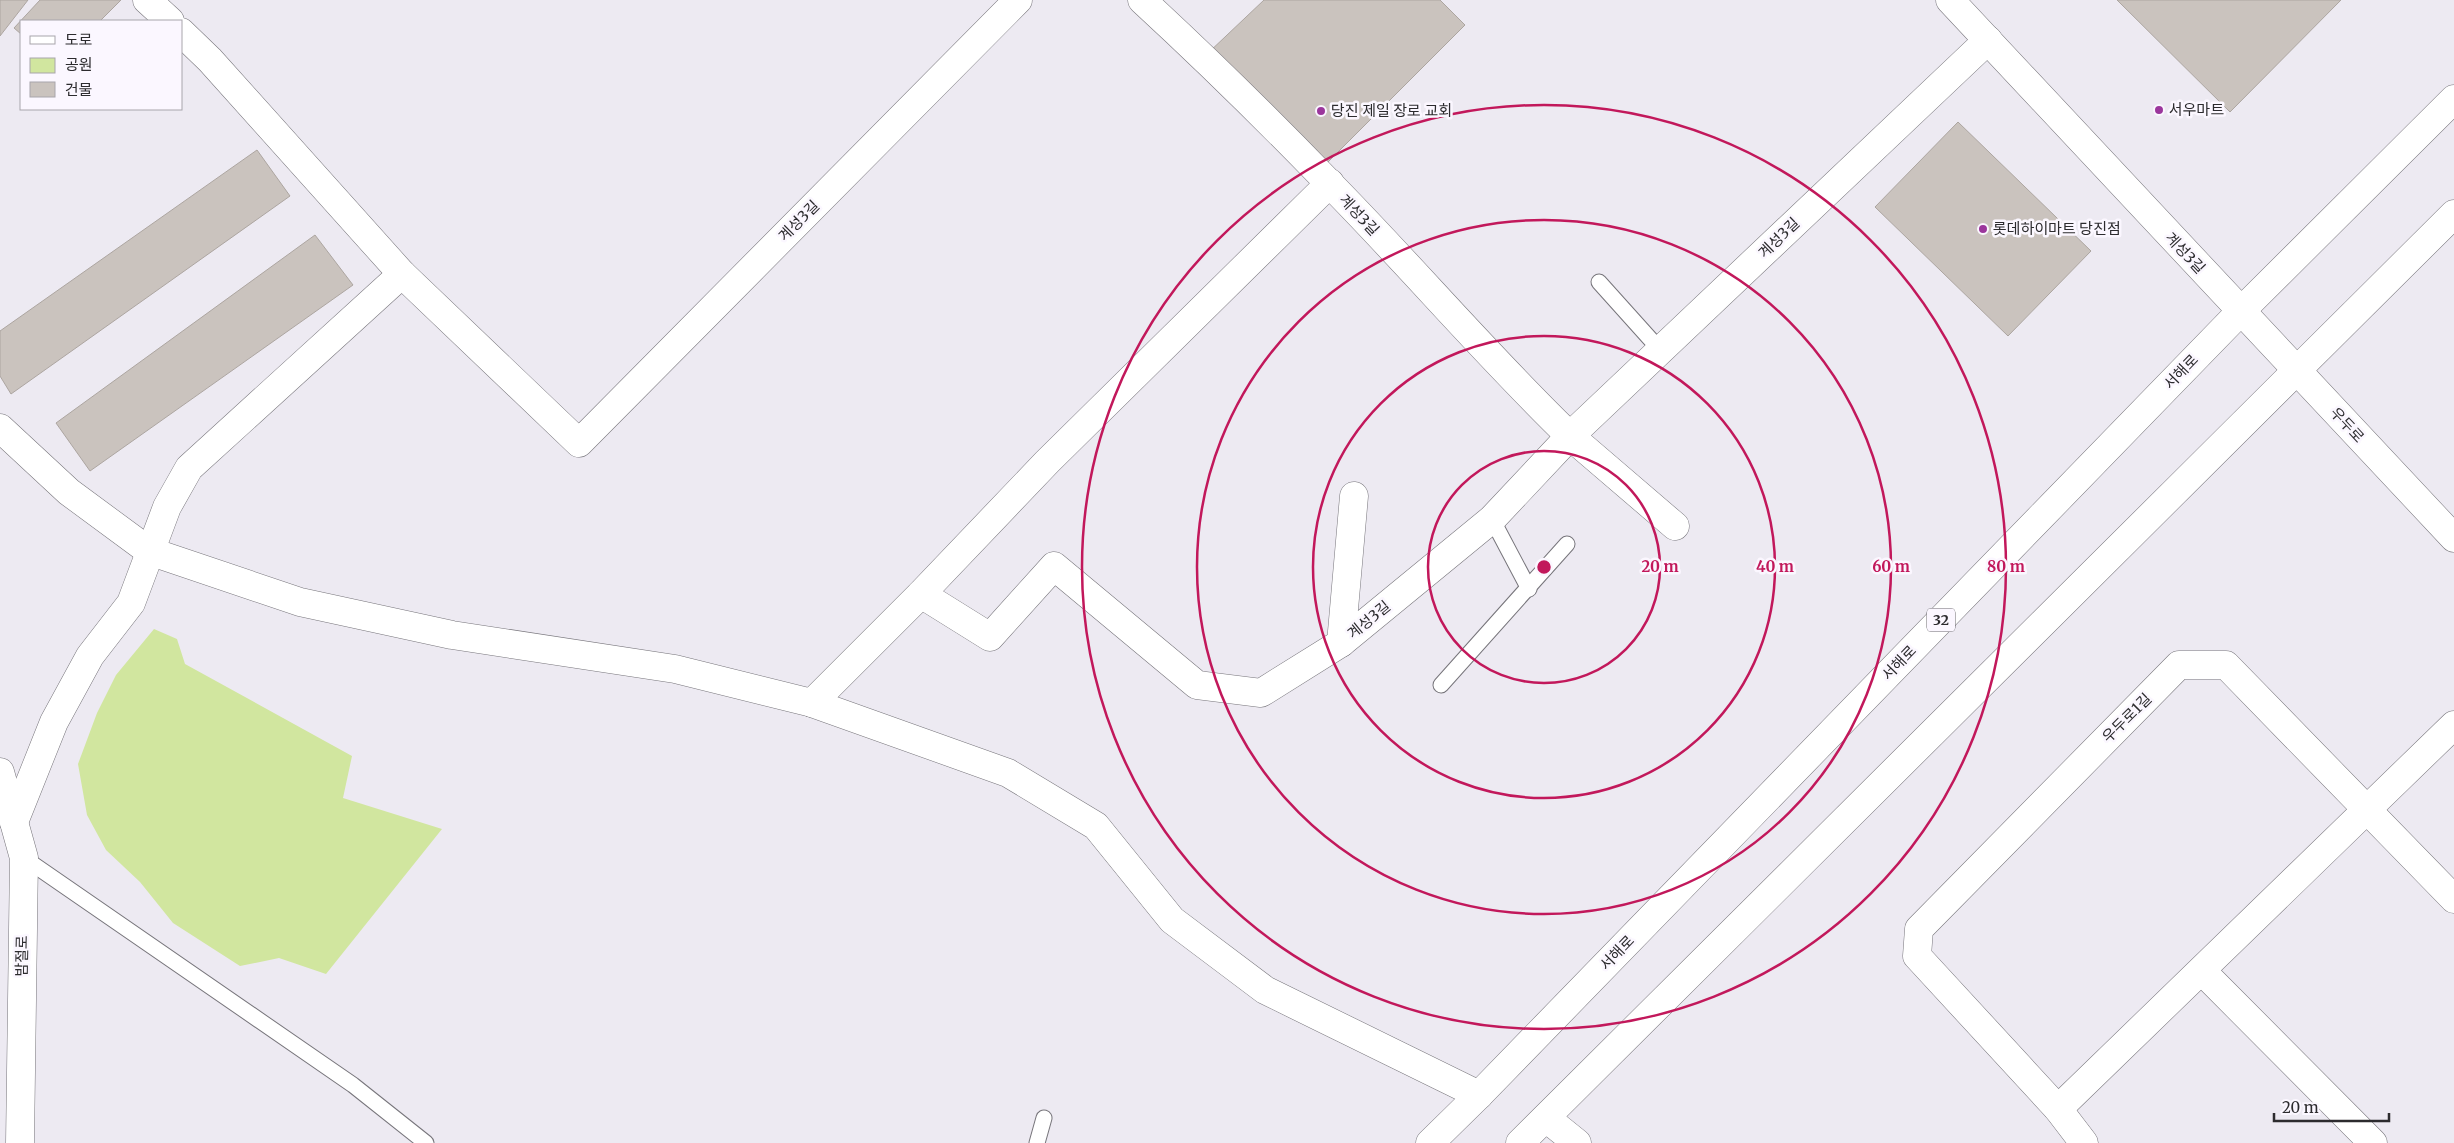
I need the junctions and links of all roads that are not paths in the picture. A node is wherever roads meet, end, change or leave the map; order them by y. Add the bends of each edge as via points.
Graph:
1 (148, 0) edge
2 (1018, 0) edge
3 (1142, 0) edge
4 (1950, 0) edge
5 (169, 20) edge
6 (182, 33) edge
7 (1988, 40) junction
8 (2454, 99) edge
9 (1330, 184) junction
10 (2454, 214) edge
11 (402, 274) junction
12 (1599, 282) dead end
13 (2240, 312) junction
14 (1661, 351) junction
15 (2296, 370) junction
16 (0, 428) edge
17 (1570, 436) junction
18 (1354, 496) dead end
19 (1492, 519) junction
20 (1675, 526) dead end
21 (2454, 538) edge
22 (1567, 544) dead end
23 (149, 551) junction
24 (1529, 589) junction
25 (921, 594) junction
26 (1341, 643) junction
27 (1441, 685) dead end
28 (812, 704) junction
29 (2454, 725) edge
30 (0, 772) edge
31 (2367, 811) junction
32 (14, 822) junction
33 (24, 858) junction
34 (2454, 899) edge
35 (2202, 970) junction
36 (1479, 1095) junction
37 (2058, 1109) junction
38 (1044, 1118) dead end
39 (1546, 1118) junction
40 (20, 1143) edge
41 (426, 1143) edge
42 (1037, 1143) edge
43 (1430, 1143) edge
44 (1520, 1143) edge
45 (1561, 1143) edge
46 (1577, 1143) edge
47 (2084, 1143) edge
48 (2373, 1143) edge

1 - 5 street
2 - 11 street, 계성3길 via 579,443
3 - 9 street, 계성3길 via 1202,55
4 - 7 street, 계성3길
6 - 11 street
7 - 13 street, 계성3길
7 - 14 street, 계성3길
8 - 13 street, 서해로 / 32
9 - 17 street, 계성3길 via 1513,380
9 - 25 street via 1046,462
10 - 15 street
11 - 23 street via 190,468 167,507
12 - 14 lane
13 - 15 street, 우두로
13 - 36 street, 서해로 / 32
14 - 17 street, 계성3길
15 - 21 street, 우두로
15 - 39 street
16 - 23 street via 69,492
17 - 19 street, 계성3길
17 - 20 street
18 - 26 street, 계성3길
19 - 24 lane
19 - 26 street, 계성3길
22 - 24 lane
23 - 28 street via 300,602 452,635 675,669
23 - 32 street via 131,602 90,656 54,722
24 - 27 lane
25 - 26 street via 990,637 1054,566 1197,685 1261,693
25 - 28 street
28 - 36 street via 1008,773 1096,826 1172,920 1265,990
29 - 31 street
30 - 32 street, 밤절로
31 - 34 street, 우두로1길
31 - 35 street
31 - 37 street, 우두로1길 via 2226,665 2179,665 1919,930 1918,956
32 - 33 street, 밤절로
33 - 40 street, 밤절로
33 - 41 lane via 353,1085
35 - 37 street
35 - 48 street
36 - 43 street, 서해로 / 32
37 - 47 street
38 - 42 lane
39 - 44 street
39 - 45 street
39 - 46 street

